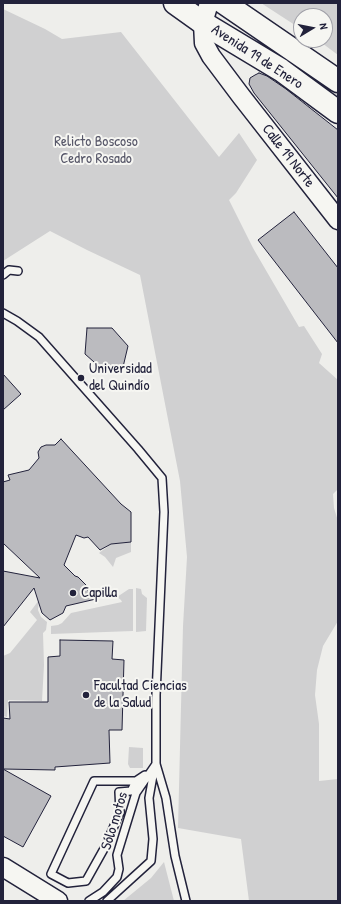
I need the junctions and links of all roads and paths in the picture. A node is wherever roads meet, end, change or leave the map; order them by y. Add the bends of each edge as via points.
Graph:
1 (175, 3) edge
2 (224, 3) edge
3 (206, 13) edge
4 (338, 81) edge
5 (338, 112) edge
6 (338, 220) edge
7 (18, 271) dead end
8 (3, 274) edge
9 (3, 313) edge
10 (156, 764) junction
11 (148, 777) junction
12 (136, 781) junction
13 (3, 867) edge
14 (58, 901) edge
15 (89, 901) edge
16 (107, 901) edge
17 (186, 901) edge

1 - 3 main road, Avenida 19 de Enero
2 - 4 main road, Avenida 19 de Enero
3 - 5 main road, Avenida 19 de Enero
3 - 6 street, Calle 19 Norte via 204,43 211,56
7 - 8 lane via 9,270
9 - 10 lane via 39,337 162,478 164,512 156,695
10 - 11 lane, Sólo motos
10 - 16 lane via 149,798 153,839 151,861
10 - 17 lane via 166,798 175,856
11 - 12 lane via 145,775
11 - 15 lane, Sólo motos via 136,793 117,855 119,874 103,892
12 - 12 lane via 94,781 51,874 68,883 86,881 105,847 120,812 119,792 131,791
13 - 14 street

